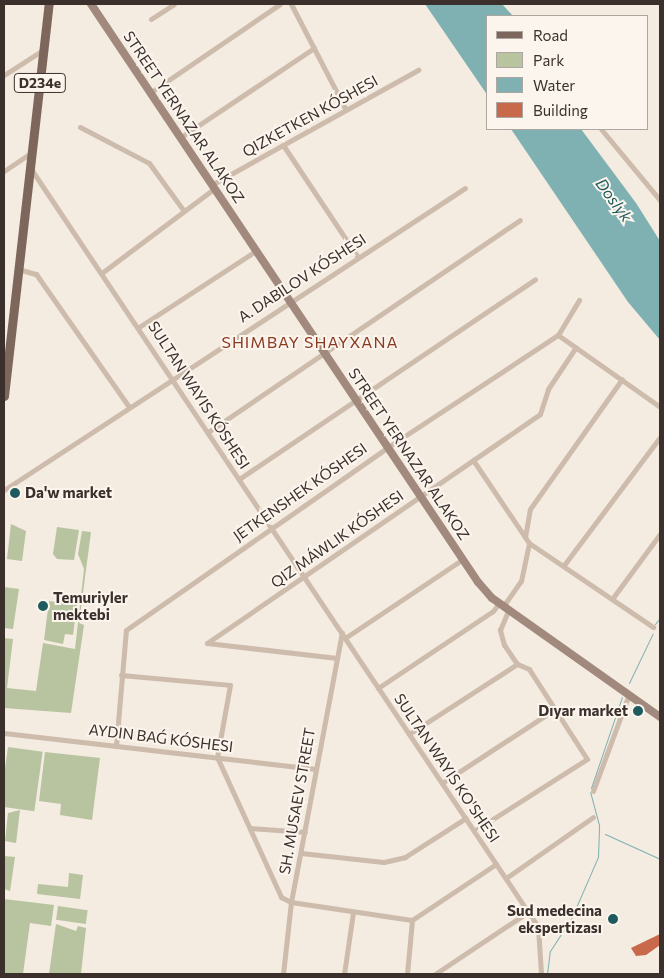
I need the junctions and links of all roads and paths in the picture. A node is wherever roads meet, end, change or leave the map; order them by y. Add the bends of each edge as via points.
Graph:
1 (49, 4) edge
2 (91, 4) edge
3 (174, 4) edge
4 (280, 4) edge
5 (291, 4) edge
6 (150, 19) dead end
7 (314, 48) junction
8 (44, 50) junction
9 (418, 70) dead end
10 (4, 75) edge
11 (151, 92) junction
12 (346, 110) junction
13 (80, 127) dead end
14 (602, 130) edge
15 (181, 137) junction
16 (283, 145) junction
17 (32, 151) junction
18 (30, 168) junction
19 (4, 171) edge
20 (214, 186) junction
21 (465, 188) dead end
22 (660, 200) edge
23 (184, 211) junction
24 (520, 220) dead end
25 (258, 250) junction
26 (356, 256) junction
27 (18, 269) junction
28 (103, 272) junction
29 (535, 278) dead end
30 (290, 300) junction
31 (579, 300) dead end
32 (139, 327) junction
33 (558, 335) junction
34 (576, 347) junction
35 (324, 352) junction
36 (173, 379) junction
37 (622, 379) junction
38 (4, 396) edge
39 (356, 400) junction
40 (129, 407) junction
41 (660, 407) edge
42 (208, 432) junction
43 (660, 437) edge
44 (388, 447) junction
45 (473, 460) junction
46 (240, 480) junction
47 (4, 490) edge
48 (421, 496) junction
49 (272, 527) junction
50 (660, 534) edge
51 (525, 538) junction
52 (529, 543) junction
53 (463, 560) junction
54 (564, 565) junction
55 (305, 577) junction
56 (612, 599) junction
57 (504, 605) junction
58 (653, 627) dead end
59 (344, 636) junction
60 (337, 658) junction
61 (517, 664) junction
62 (121, 675) junction
63 (378, 688) junction
64 (629, 694) junction
65 (555, 709) junction
66 (659, 714) edge
67 (4, 733) edge
68 (409, 734) junction
69 (116, 746) junction
70 (217, 757) junction
71 (316, 769) junction
72 (442, 783) junction
73 (593, 791) dead end
74 (593, 817) dead end
75 (466, 818) junction
76 (250, 828) junction
77 (474, 831) junction
78 (305, 832) junction
79 (301, 853) junction
80 (496, 864) junction
81 (506, 878) junction
82 (291, 902) junction
83 (353, 912) junction
84 (528, 912) junction
85 (412, 920) junction
86 (283, 974) edge
87 (344, 974) edge
88 (408, 974) edge
89 (435, 974) edge
90 (540, 974) edge

1 - 8 main road, D234e
2 - 11 main road, STREET YERNAZAR ALAKOZ
3 - 6 street
4 - 11 street
5 - 7 street
7 - 12 street
7 - 15 street
8 - 10 street
8 - 17 main road, D234e
9 - 12 street
11 - 15 main road, STREET YERNAZAR ALAKOZ
12 - 16 street
13 - 23 street via 149,163
14 - 22 street
15 - 20 main road, STREET YERNAZAR ALAKOZ
16 - 20 street
16 - 26 street
17 - 18 main road, D234e
17 - 19 street
18 - 27 main road, D234e
18 - 28 street, SULTAN WAYIS KO'SHESI
20 - 23 street
20 - 25 main road, STREET YERNAZAR ALAKOZ
21 - 26 street, A. DABILOV KÓSHESI
23 - 28 street
24 - 35 street
25 - 30 main road, STREET YERNAZAR ALAKOZ
25 - 32 street
26 - 30 street, A. DABILOV KÓSHESI
27 - 38 main road, D234e
27 - 40 street via 36,274
28 - 32 street, SULTAN WAYIS KO'SHESI
29 - 39 street
30 - 35 main road, STREET YERNAZAR ALAKOZ
30 - 36 street, A. DABILOV KÓSHESI
31 - 33 street, JETKENSHEK KÓSHESI
32 - 36 street, SULTAN WAYIS KO'SHESI
33 - 34 street
33 - 44 street, JETKENSHEK KÓSHESI
34 - 37 street
34 - 45 street via 548,389 540,414
35 - 39 main road, STREET YERNAZAR ALAKOZ
35 - 42 street
36 - 40 street, A. DABILOV KÓSHESI
36 - 42 street, SULTAN WAYIS KO'SHESI
37 - 41 street
37 - 51 street via 530,509
39 - 44 main road, STREET YERNAZAR ALAKOZ
39 - 46 street
40 - 47 street, A. DABILOV KÓSHESI
42 - 46 street, SULTAN WAYIS KO'SHESI
43 - 54 street
44 - 48 main road, STREET YERNAZAR ALAKOZ
44 - 49 street, JETKENSHEK KÓSHESI
45 - 48 street
45 - 51 street
46 - 49 street, SULTAN WAYIS KO'SHESI
48 - 53 main road, STREET YERNAZAR ALAKOZ
48 - 55 street
49 - 55 street, SULTAN WAYIS KO'SHESI
49 - 62 street, JETKENSHEK KÓSHESI via 126,630
50 - 56 street
51 - 52 street
52 - 54 street
52 - 57 street via 521,581
53 - 57 main road, STREET YERNAZAR ALAKOZ via 478,582
53 - 59 street
54 - 56 street
55 - 59 street, SULTAN WAYIS KO'SHESI
55 - 60 street via 207,642
56 - 58 street
57 - 61 street via 500,630 504,645
57 - 63 street
57 - 64 main road, STREET YERNAZAR ALAKOZ
59 - 60 street, SH. MUSAEV STREET
59 - 63 street, SULTAN WAYIS KO'SHESI
60 - 71 street, SH. MUSAEV STREET
61 - 65 street via 529,669
61 - 68 street
62 - 69 street
62 - 70 street via 230,684
63 - 68 street, SULTAN WAYIS KO'SHESI
64 - 66 main road, STREET YERNAZAR ALAKOZ
64 - 73 street
65 - 72 street
65 - 77 street via 587,759
67 - 69 street
68 - 72 street, SULTAN WAYIS KO'SHESI
69 - 70 street
70 - 71 street
70 - 76 street
71 - 78 street, SH. MUSAEV STREET
72 - 75 street, SULTAN WAYIS KO'SHESI
74 - 81 street
75 - 77 street, SULTAN WAYIS KO'SHESI
75 - 79 street via 405,857 384,862
76 - 78 street
76 - 82 street via 281,897
77 - 80 street, SULTAN WAYIS KO'SHESI
78 - 79 street, SH. MUSAEV STREET
79 - 82 street, SH. MUSAEV STREET
80 - 81 street, SULTAN WAYIS KO'SHESI
80 - 85 street
81 - 84 street, SULTAN WAYIS KO'SHESI
82 - 83 street
82 - 86 street, SH. MUSAEV STREET
83 - 85 street
83 - 87 street
84 - 89 street
84 - 90 street via 538,927
85 - 88 street

